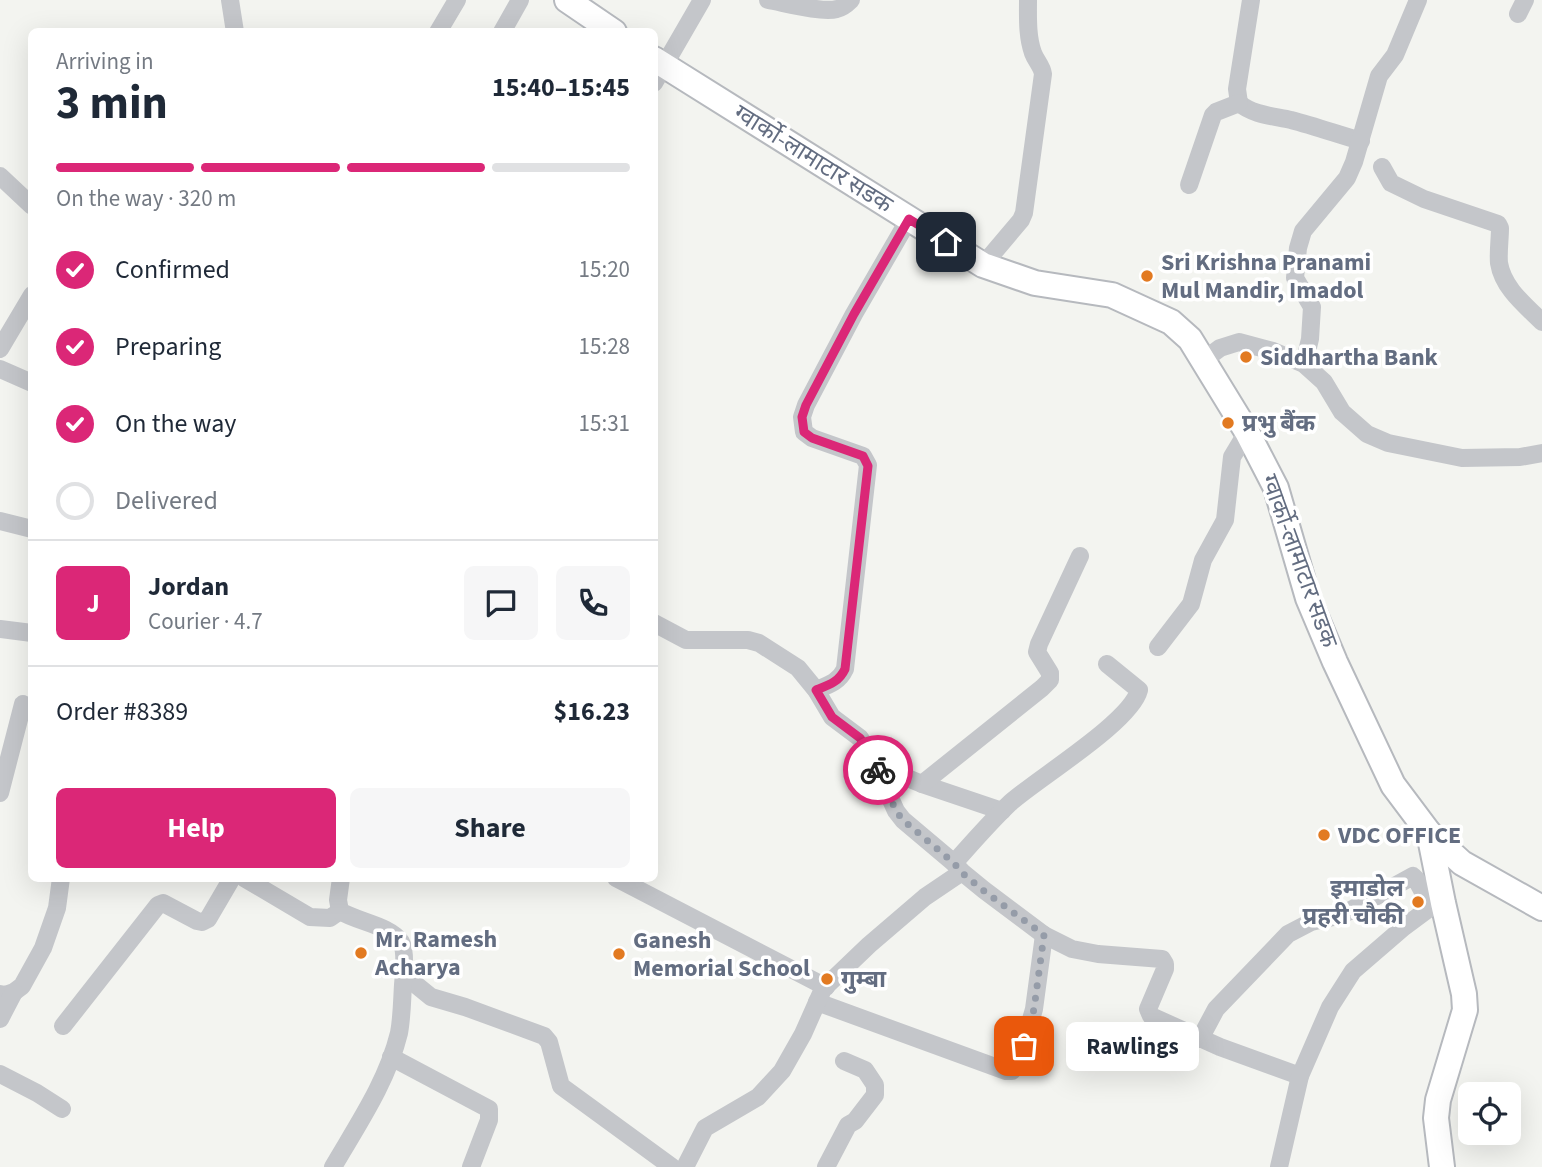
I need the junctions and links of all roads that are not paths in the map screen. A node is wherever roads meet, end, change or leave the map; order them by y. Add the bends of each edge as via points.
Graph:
1 (230, 0) edge
2 (457, 0) edge
3 (520, 0) edge
4 (567, 0) edge
5 (702, 0) edge
6 (768, 0) edge
7 (850, 0) edge
8 (1028, 0) edge
9 (1251, 0) edge
10 (1413, 2) edge
11 (234, 28) edge
12 (440, 28) edge
13 (504, 28) edge
14 (608, 28) edge
15 (658, 69) edge
16 (1238, 103) junction
17 (1361, 141) junction
18 (1382, 167) dead end
19 (0, 176) edge
20 (1189, 185) dead end
21 (28, 201) edge
22 (909, 219) junction
23 (983, 265) junction
24 (28, 302) edge
25 (1542, 322) edge
26 (0, 349) edge
27 (1204, 360) junction
28 (1304, 364) junction
29 (0, 369) edge
30 (28, 381) edge
31 (1247, 432) junction
32 (1542, 453) edge
33 (1, 527) edge
34 (28, 529) edge
35 (1080, 556) dead end
36 (658, 625) edge
37 (0, 629) edge
38 (28, 633) edge
39 (1158, 648) dead end
40 (1107, 664) dead end
41 (816, 690) junction
42 (23, 704) dead end
43 (876, 765) junction
44 (922, 784) junction
45 (0, 793) edge
46 (1002, 811) junction
47 (1429, 833) junction
48 (958, 867) junction
49 (60, 882) edge
50 (230, 882) edge
51 (251, 882) edge
52 (340, 882) edge
53 (623, 882) edge
54 (1437, 905) junction
55 (1542, 908) edge
56 (340, 911) junction
57 (1044, 935) junction
58 (404, 975) junction
59 (7, 993) edge
60 (822, 995) junction
61 (0, 1019) edge
62 (63, 1026) dead end
63 (1200, 1039) junction
64 (391, 1057) junction
65 (844, 1061) dead end
66 (0, 1074) edge
67 (1300, 1076) junction
68 (62, 1109) dead end
69 (333, 1167) edge
70 (471, 1167) edge
71 (672, 1167) edge
72 (685, 1167) edge
73 (826, 1167) edge
74 (1279, 1167) edge
75 (1442, 1167) edge

1 - 11 street
2 - 12 street
3 - 13 street
4 - 14 main road
5 - 15 street
6 - 7 street via 836,10
8 - 23 street via 1033,54 1043,74 1024,213
9 - 16 street
10 - 17 street via 1395,55 1379,76
15 - 22 main road, ग्वार्को-लामाटार सडक
16 - 17 street via 1260,114
16 - 20 street via 1213,115
17 - 28 street via 1346,178 1303,231 1298,248 1295,278 1312,307
18 - 25 street via 1391,183 1423,199 1498,224 1499,260 1506,281
19 - 21 street
22 - 23 main road, ग्वार्को-लामाटार सडक
22 - 41 street via 802,417 804,432 812,438 863,456 868,466 845,669 835,682
23 - 27 main road, ग्वार्को-लामाटार सडक via 1035,283 1112,295 1171,322
24 - 26 street
27 - 28 street via 1239,342
27 - 31 main road, ग्वार्को-लामाटार सडक
28 - 32 street via 1324,382 1342,412 1367,434 1388,443 1462,458
29 - 30 street
31 - 39 street via 1231,457 1225,520 1203,560 1191,604
31 - 47 main road, ग्वार्को-लामाटार सडक via 1276,488 1308,598 1335,662 1393,785
33 - 34 street
35 - 44 street via 1038,643 1037,652 1050,680
36 - 41 street via 687,640 759,643 798,668
37 - 38 street
40 - 46 street via 1137,688 1132,704
41 - 43 street via 832,717 860,738
42 - 45 street
43 - 44 street
43 - 48 street via 903,820
44 - 46 street
46 - 48 street
47 - 54 main road
47 - 55 main road, ग्वार्को-लामाटार सडक via 1462,863
48 - 57 street
48 - 60 street via 869,945
49 - 59 street via 43,948 22,986
50 - 62 street via 202,922 158,905
51 - 56 street via 310,917 330,918
52 - 56 street
53 - 60 street
54 - 63 street via 1413,876 1342,915 1311,922 1288,934 1216,1009
54 - 67 street via 1404,926 1353,971 1330,1007
54 - 75 main road via 1465,1010 1438,1100
56 - 58 street via 393,933 403,945
57 - 60 street via 1034,1009 1018,1065 1012,1071
57 - 63 street via 1098,954 1162,959 1165,969 1148,1013
58 - 64 street via 399,1030
58 - 71 street via 430,997 544,1036 561,1086
59 - 61 street
60 - 72 street via 782,1071 758,1097 705,1128
63 - 67 street
64 - 69 street via 379,1088
64 - 70 street via 489,1109
65 - 73 street via 865,1070 875,1085 875,1095 848,1125
66 - 68 street
67 - 74 street

